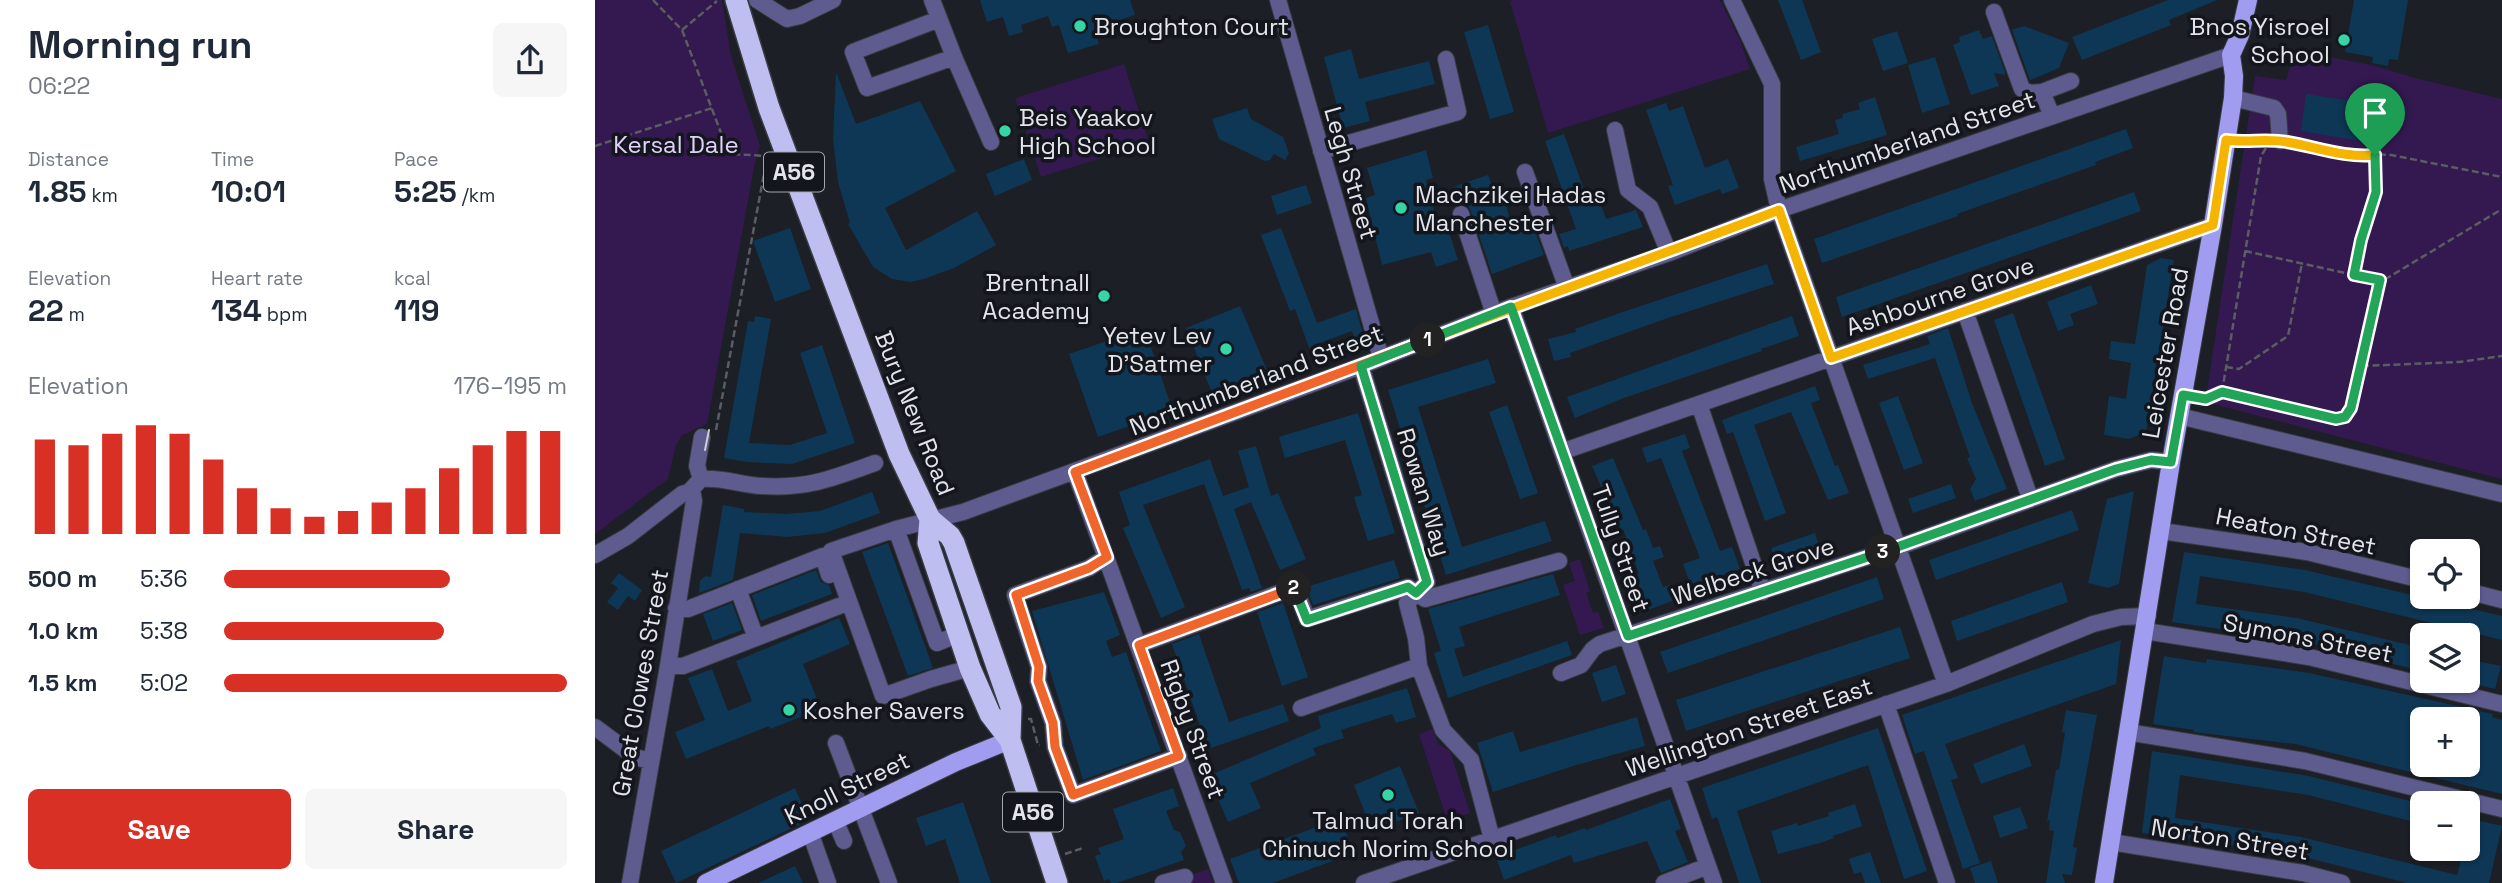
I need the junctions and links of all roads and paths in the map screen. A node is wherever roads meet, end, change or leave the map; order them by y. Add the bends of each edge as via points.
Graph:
1 (653, 0) edge
2 (833, 0) edge
3 (932, 0) edge
4 (1278, 0) edge
5 (1732, 0) edge
6 (2248, 0) edge
7 (740, 1) edge
8 (1994, 12) dead end
9 (939, 19) junction
10 (682, 30) junction
11 (2231, 55) junction
12 (954, 57) junction
13 (1446, 59) dead end
14 (2071, 81) dead end
15 (2042, 93) junction
16 (2233, 98) junction
17 (712, 108) junction
18 (2052, 116) junction
19 (1615, 130) dead end
20 (2226, 140) junction
21 (2280, 141) joint
22 (991, 142) dead end
23 (595, 146) edge
24 (776, 150) junction
25 (1321, 152) junction
26 (2375, 155) junction
27 (1525, 172) dead end
28 (2502, 177) edge
29 (2502, 209) edge
30 (1779, 210) junction
31 (1461, 214) dead end
32 (2213, 225) junction
33 (2245, 251) junction
34 (1669, 253) junction
35 (2301, 263) junction
36 (2354, 275) junction
37 (2380, 280) junction
38 (1567, 288) junction
39 (1511, 307) junction
40 (1965, 311) junction
41 (1494, 314) junction
42 (2502, 356) edge
43 (1381, 358) junction
44 (1831, 358) junction
45 (1361, 366) junction
46 (2361, 366) junction
47 (2226, 367) junction
48 (2222, 392) junction
49 (2183, 395) junction
50 (1699, 404) junction
51 (2179, 416) junction
52 (702, 437) joint
53 (1564, 451) junction
54 (2171, 462) junction
55 (875, 463) dead end
56 (1075, 472) junction
57 (701, 479) junction
58 (689, 492) junction
59 (2502, 494) edge
60 (2030, 498) junction
61 (930, 519) junction
62 (896, 529) junction
63 (2161, 531) junction
64 (1898, 547) junction
65 (595, 555) edge
66 (1107, 557) junction
67 (1559, 561) dead end
68 (2410, 577) edge
69 (738, 589) junction
70 (1763, 592) junction
71 (1416, 593) junction
72 (2480, 594) edge
73 (2502, 600) edge
74 (839, 606) junction
75 (676, 608) junction
76 (2146, 624) junction
77 (959, 634) junction
78 (1628, 636) junction
79 (756, 638) junction
80 (1139, 645) junction
81 (856, 651) dead end
82 (668, 666) junction
83 (1419, 666) junction
84 (970, 668) junction
85 (1561, 673) dead end
86 (1945, 684) junction
87 (1886, 704) junction
88 (2502, 704) edge
89 (1301, 708) dead end
90 (595, 726) edge
91 (2127, 732) junction
92 (1010, 740) junction
93 (836, 743) dead end
94 (1179, 756) junction
95 (650, 761) junction
96 (1677, 776) junction
97 (860, 808) junction
98 (2502, 809) edge
99 (835, 820) junction
100 (810, 832) junction
101 (1492, 839) junction
102 (844, 841) dead end
103 (2111, 842) junction
104 (1708, 866) junction
105 (1185, 877) dead end
106 (1371, 882) edge
107 (630, 883) edge
108 (706, 883) edge
109 (828, 883) edge
110 (889, 883) edge
111 (1057, 883) edge
112 (1163, 883) edge
113 (1224, 883) edge
114 (1664, 883) edge
115 (1714, 883) edge
116 (1947, 883) edge
117 (2104, 883) edge
118 (2342, 883) edge

1 - 10 path
2 - 7 street via 787,19
3 - 9 street
4 - 25 street, Legh Street
5 - 30 street via 1772,84 1772,179
6 - 11 main road, Leicester Road
7 - 10 path
7 - 24 highway, Bury New Road / A56
8 - 15 street via 2022,89
9 - 12 street
9 - 12 street via 853,52 867,88
10 - 17 path
11 - 16 main road, Leicester Road
11 - 18 street, Northumberland Street
12 - 22 street
13 - 25 street via 1458,112
14 - 15 street
15 - 18 street
16 - 20 main road, Leicester Road
16 - 21 street via 2274,108
17 - 23 path
17 - 24 path via 729,154
18 - 30 street, Northumberland Street
19 - 34 street via 1628,190 1650,207
20 - 32 main road, Leicester Road
20 - 33 path via 2272,140 2261,156
21 - 26 path via 2335,153
24 - 52 path via 714,438
24 - 61 highway, Bury New Road / A56 via 899,454
25 - 43 street, Legh Street
26 - 28 path
26 - 36 path via 2376,192
27 - 38 street
29 - 37 path
30 - 34 street, Northumberland Street
30 - 44 street
31 - 41 street
32 - 40 street, Ashbourne Grove
32 - 49 main road, Leicester Road
33 - 35 path
33 - 47 path
34 - 38 street, Northumberland Street
35 - 36 path
35 - 47 path via 2288,336 2239,369
36 - 37 path
37 - 46 path
38 - 39 street, Northumberland Street
39 - 41 street, Northumberland Street
39 - 53 street, Tully Street
40 - 44 street, Ashbourne Grove
40 - 60 street
41 - 43 street, Northumberland Street
42 - 46 path
43 - 45 street, Northumberland Street
44 - 50 street, Ashbourne Grove
44 - 64 street
45 - 56 street, Northumberland Street
45 - 71 street, Rowan Way via 1427,582
46 - 48 path via 2349,414 2341,419
47 - 48 path
48 - 49 path via 2206,399
49 - 51 main road, Leicester Road
50 - 53 street, Ashbourne Grove
50 - 70 street
51 - 54 main road, Leicester Road
51 - 59 street
52 - 57 street via 697,466
53 - 78 street, Tully Street
54 - 60 street, Welbeck Grove via 2151,460
54 - 63 main road, Leicester Road
55 - 57 street via 815,484 788,487
56 - 61 street, Northumberland Street via 963,512
56 - 66 street, Rigby Street
57 - 58 street
58 - 65 street
58 - 75 street, Great Clowes Street via 694,501
60 - 64 street, Welbeck Grove
61 - 62 street, Northumberland Street
61 - 77 highway, Bury New Road / A56 via 928,543
61 - 92 highway, A56 via 950,536 974,596 1011,707
62 - 77 street via 937,643
62 - 84 street, Northumberland Street via 831,551 883,696
63 - 68 street, Heaton Street via 2307,552
63 - 76 main road, Leicester Road
64 - 70 street, Welbeck Grove
64 - 86 street
66 - 80 street, Rigby Street
66 - 94 street via 1016,595 1039,667 1038,681 1053,723 1055,747 1073,795
67 - 71 street via 1425,599
69 - 74 street via 823,556
69 - 75 street via 688,609
69 - 79 street
70 - 78 street, Welbeck Grove
71 - 80 street via 1408,587 1307,620 1295,587
71 - 83 street, Rowan Way via 1407,603
72 - 73 street
74 - 79 street
74 - 81 street
75 - 82 street, Great Clowes Street
76 - 86 street, Wellington Street East via 2121,617 2093,624
76 - 88 street, Symons Street via 2309,657
76 - 91 main road, Leicester Road
77 - 84 highway, Bury New Road / A56
78 - 85 street, Welbeck Grove via 1600,645 1581,665
78 - 96 street, Tully Street
79 - 82 street via 683,666
80 - 94 street, Rigby Street
82 - 95 street, Great Clowes Street
83 - 89 street
83 - 101 street via 1443,730 1471,760
84 - 92 highway, Bury New Road / A56 via 990,714
86 - 87 street, Wellington Street East
87 - 96 street, Wellington Street East
87 - 116 street
90 - 95 street via 635,757
91 - 98 street via 2305,761
91 - 103 main road, Leicester Road
92 - 97 main road, Knoll Street
92 - 111 highway, Bury New Road / A56
93 - 97 street
94 - 113 street, Rigby Street
95 - 107 street, Great Clowes Street
96 - 101 street, Wellington Street East
96 - 104 street, Tully Street
97 - 99 main road, Knoll Street
97 - 110 street
99 - 100 main road, Knoll Street
99 - 102 street
100 - 108 main road, Knoll Street
100 - 109 street
101 - 106 street, Wellington Street East
103 - 117 main road, Leicester Road
103 - 118 street, Norton Street
104 - 114 street
104 - 115 street, Tully Street
105 - 112 street

